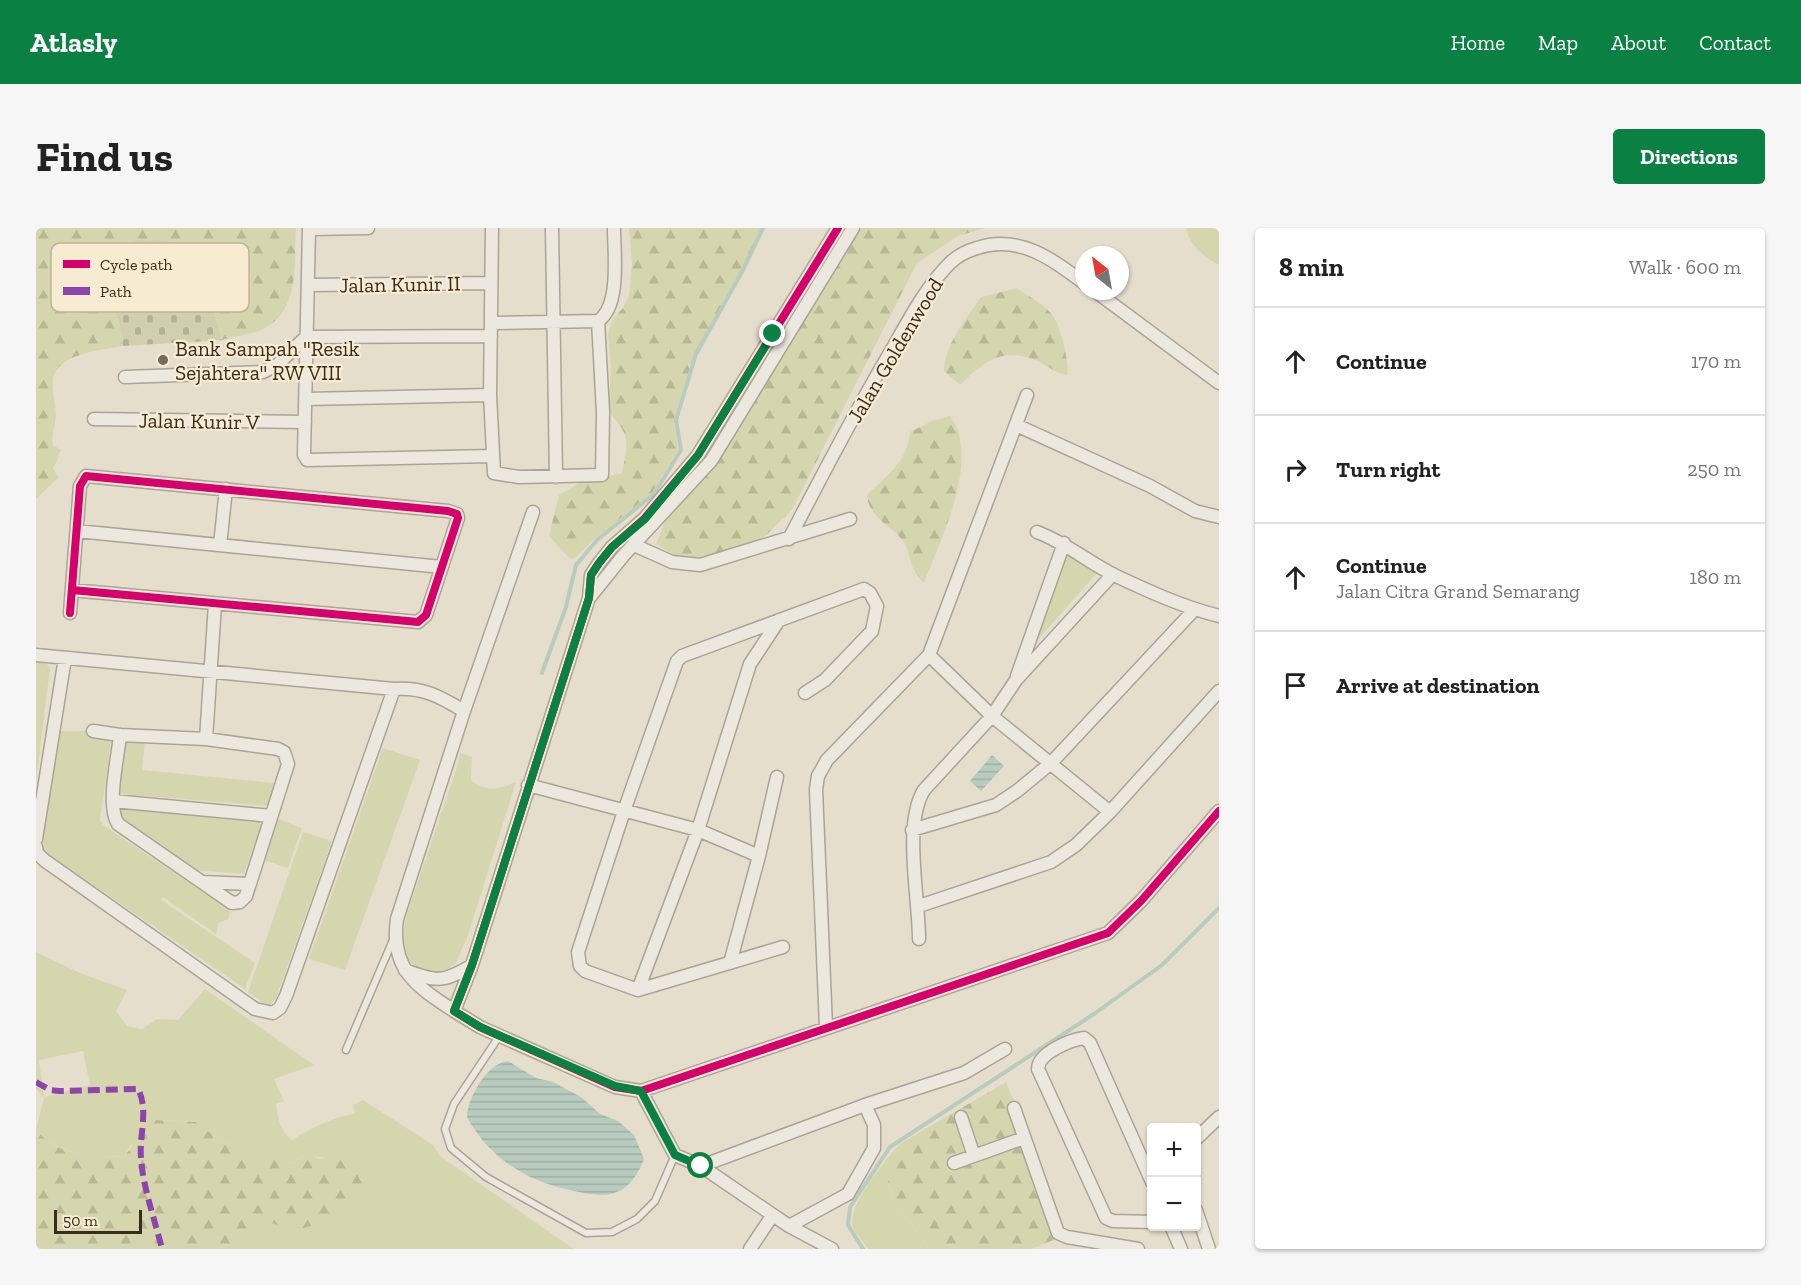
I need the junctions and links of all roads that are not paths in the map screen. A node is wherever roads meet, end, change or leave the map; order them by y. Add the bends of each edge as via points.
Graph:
1 (309, 228) edge
2 (368, 228) edge
3 (492, 228) edge
4 (552, 228) edge
5 (614, 228) edge
6 (838, 228) edge
7 (853, 228) edge
8 (1075, 276) edge
9 (491, 283) junction
10 (308, 285) junction
11 (1107, 300) edge
12 (554, 321) junction
13 (598, 321) junction
14 (491, 323) junction
15 (490, 336) junction
16 (306, 337) junction
17 (125, 377) dead end
18 (1219, 383) edge
19 (1027, 394) dead end
20 (489, 395) junction
21 (306, 399) junction
22 (94, 419) dead end
23 (305, 422) junction
24 (1016, 425) junction
25 (491, 456) junction
26 (556, 477) junction
27 (226, 489) junction
28 (533, 512) dead end
29 (1219, 518) edge
30 (850, 519) dead end
31 (648, 522) junction
32 (77, 531) junction
33 (1036, 532) dead end
34 (789, 538) junction
35 (1064, 543) junction
36 (220, 545) junction
37 (634, 545) junction
38 (442, 567) junction
39 (1113, 574) junction
40 (72, 590) junction
41 (589, 598) junction
42 (215, 604) junction
43 (1194, 610) junction
44 (70, 613) dead end
45 (1219, 616) edge
46 (779, 620) junction
47 (929, 655) junction
48 (36, 656) edge
49 (65, 658) junction
50 (211, 670) junction
51 (1016, 680) junction
52 (394, 689) junction
53 (1219, 691) edge
54 (806, 693) dead end
55 (464, 711) junction
56 (992, 716) junction
57 (93, 731) dead end
58 (120, 735) junction
59 (206, 739) junction
60 (1051, 763) junction
61 (777, 777) dead end
62 (528, 785) junction
63 (113, 801) junction
64 (624, 811) junction
65 (1219, 811) edge
66 (1110, 812) junction
67 (271, 816) junction
68 (698, 830) junction
69 (912, 830) junction
70 (36, 839) edge
71 (36, 847) edge
72 (759, 856) junction
73 (201, 882) junction
74 (249, 884) junction
75 (919, 906) junction
76 (395, 937) junction
77 (919, 939) dead end
78 (783, 947) dead end
79 (730, 963) junction
80 (472, 965) junction
81 (404, 969) junction
82 (638, 990) junction
83 (454, 1011) junction
84 (826, 1027) junction
85 (500, 1034) junction
86 (1005, 1049) dead end
87 (346, 1050) dead end
88 (641, 1091) junction
89 (865, 1105) junction
90 (1014, 1108) dead end
91 (961, 1117) dead end
92 (1219, 1117) edge
93 (1201, 1134) edge
94 (1024, 1138) junction
95 (675, 1155) junction
96 (974, 1156) junction
97 (954, 1163) dead end
98 (701, 1166) junction
99 (1150, 1177) edge
100 (772, 1216) junction
101 (1147, 1222) edge
102 (1201, 1223) edge
103 (789, 1226) junction
104 (1173, 1231) edge
105 (750, 1249) edge
106 (832, 1249) edge
107 (1138, 1249) edge
108 (1181, 1249) edge
109 (1209, 1249) edge

1 - 2 street
1 - 10 street
3 - 9 street
4 - 12 street
5 - 13 street via 611,305
6 - 31 street via 698,455
7 - 31 street via 711,462
8 - 34 street, Jalan Goldenwood via 1045,254 1002,243 979,247 951,262 925,294 861,401
9 - 10 street, Jalan Kunir II
9 - 14 street
10 - 16 street
11 - 18 street
12 - 13 street
12 - 14 street
12 - 26 street
13 - 26 street via 603,472 599,476
14 - 15 street
15 - 16 street
15 - 20 street
16 - 17 street via 277,365 263,372
16 - 21 street
19 - 24 street
20 - 21 street
20 - 25 street
21 - 23 street
22 - 23 street, Jalan Kunir V
23 - 25 street via 304,455 310,462
24 - 29 street via 1196,511
24 - 47 street
25 - 26 street via 494,473
27 - 32 street via 86,476 80,486
27 - 36 street
27 - 38 street via 453,512 458,518
28 - 55 street
30 - 34 street
31 - 37 street
31 - 41 street via 612,547 599,563 591,575
32 - 36 street
32 - 40 street
33 - 35 street
34 - 37 street via 700,565 672,562
35 - 39 street
35 - 51 street
36 - 38 street
37 - 41 street
38 - 42 street via 426,615 418,622
39 - 43 street
39 - 51 street
40 - 42 street
40 - 44 street
41 - 62 street
42 - 50 street
43 - 45 street
43 - 60 street
46 - 54 street via 864,590 877,606 872,631 825,680
46 - 64 street via 676,661
46 - 68 street via 750,664
47 - 56 street
47 - 84 street via 827,760 818,776
48 - 49 street
49 - 50 street
49 - 70 street
50 - 52 street
50 - 59 street
51 - 56 street
52 - 55 street via 426,690
52 - 71 street via 286,996 273,1013 255,1009 44,860
53 - 66 street
55 - 76 street via 397,919
56 - 60 street
56 - 69 street via 924,790 916,803
57 - 58 street
58 - 59 street
58 - 63 street
59 - 67 street via 284,752 288,765
60 - 66 street
60 - 69 street via 996,805
61 - 72 street
62 - 64 street
62 - 80 street
63 - 67 street
63 - 73 street via 112,816 118,824
64 - 68 street
64 - 82 street via 578,952 585,971
65 - 84 street via 1108,933
66 - 75 street via 1076,845 1051,862
67 - 74 street
68 - 72 street
68 - 82 street
69 - 75 street
72 - 79 street
73 - 74 street
73 - 74 street via 232,903 246,896
75 - 77 street
76 - 81 street
76 - 87 lane
78 - 79 street
79 - 82 street
80 - 81 street via 451,978 433,981
80 - 83 street
81 - 83 street via 419,988
83 - 85 street
84 - 88 street
85 - 88 street via 615,1086
85 - 95 lane via 454,1104 445,1128 451,1148 486,1178 586,1233 612,1232 637,1219 655,1201
86 - 89 street via 964,1073
88 - 95 street
89 - 98 street
89 - 103 street via 874,1125 874,1148 848,1194
90 - 94 street
91 - 96 street
92 - 93 street
94 - 96 street
94 - 107 street via 1058,1233
95 - 98 street
96 - 97 street
98 - 100 street
99 - 101 street via 1090,1043 1084,1038 1074,1039 1042,1058 1038,1069 1106,1218
100 - 103 street
100 - 105 street
102 - 109 street
103 - 106 street
104 - 108 street

